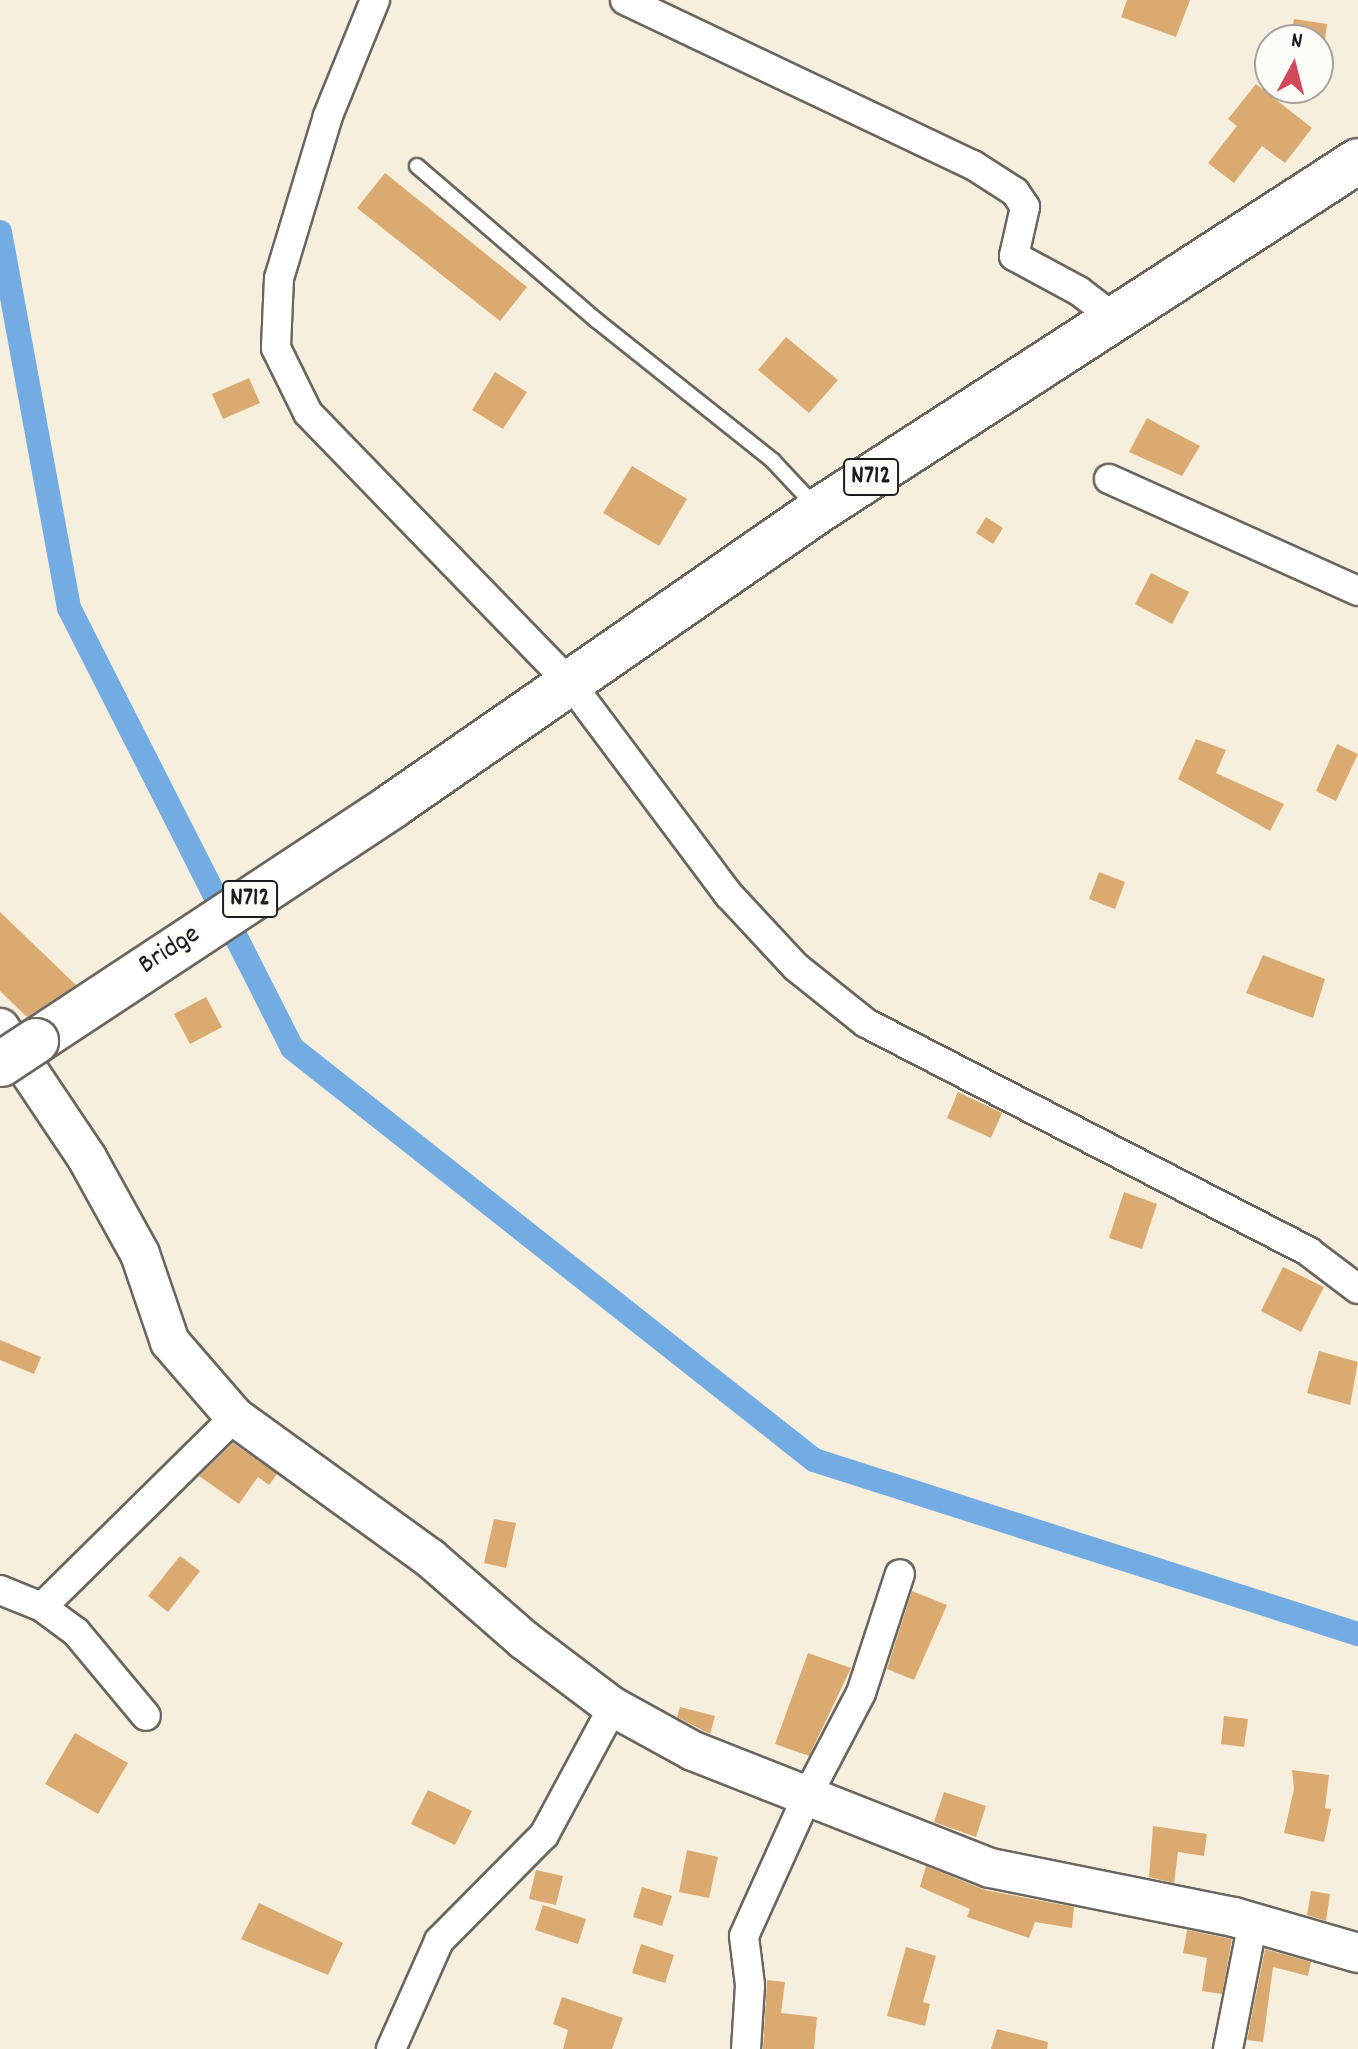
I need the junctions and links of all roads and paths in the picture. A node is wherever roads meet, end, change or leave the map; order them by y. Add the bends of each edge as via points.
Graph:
1 (375, 0) edge
2 (625, 0) edge
3 (1358, 161) edge
4 (417, 166) dead end
5 (1114, 318) junction
6 (1109, 479) dead end
7 (819, 510) junction
8 (1358, 591) edge
9 (571, 684) junction
10 (9, 1049) edge
11 (1358, 1289) edge
12 (235, 1417) junction
13 (900, 1574) dead end
14 (0, 1590) edge
15 (42, 1607) junction
16 (613, 1707) junction
17 (146, 1716) dead end
18 (808, 1794) junction
19 (1253, 1922) junction
20 (1358, 1953) edge
21 (391, 2049) edge
22 (746, 2049) edge
23 (1228, 2049) edge

1 - 9 street via 328,116 279,278 276,348 308,413
2 - 5 street via 973,165 1015,192 1025,207 1014,256 1079,291
3 - 5 highway, N712
4 - 7 lane via 596,320 773,461
5 - 7 highway, N712
6 - 8 street
7 - 9 highway, N712
9 - 10 highway, Bridge / N712 via 108,991
9 - 11 street via 729,895 796,967 866,1023 1309,1252
10 - 12 street via 87,1158 140,1254 170,1342
12 - 15 street
12 - 16 street via 430,1558 524,1640
13 - 18 street via 861,1693
14 - 15 street
15 - 17 street via 76,1632
16 - 18 street via 693,1751
16 - 21 street via 544,1835 439,1941
18 - 19 street via 990,1868
18 - 22 street via 744,1936 750,1985
19 - 20 street
19 - 23 street

